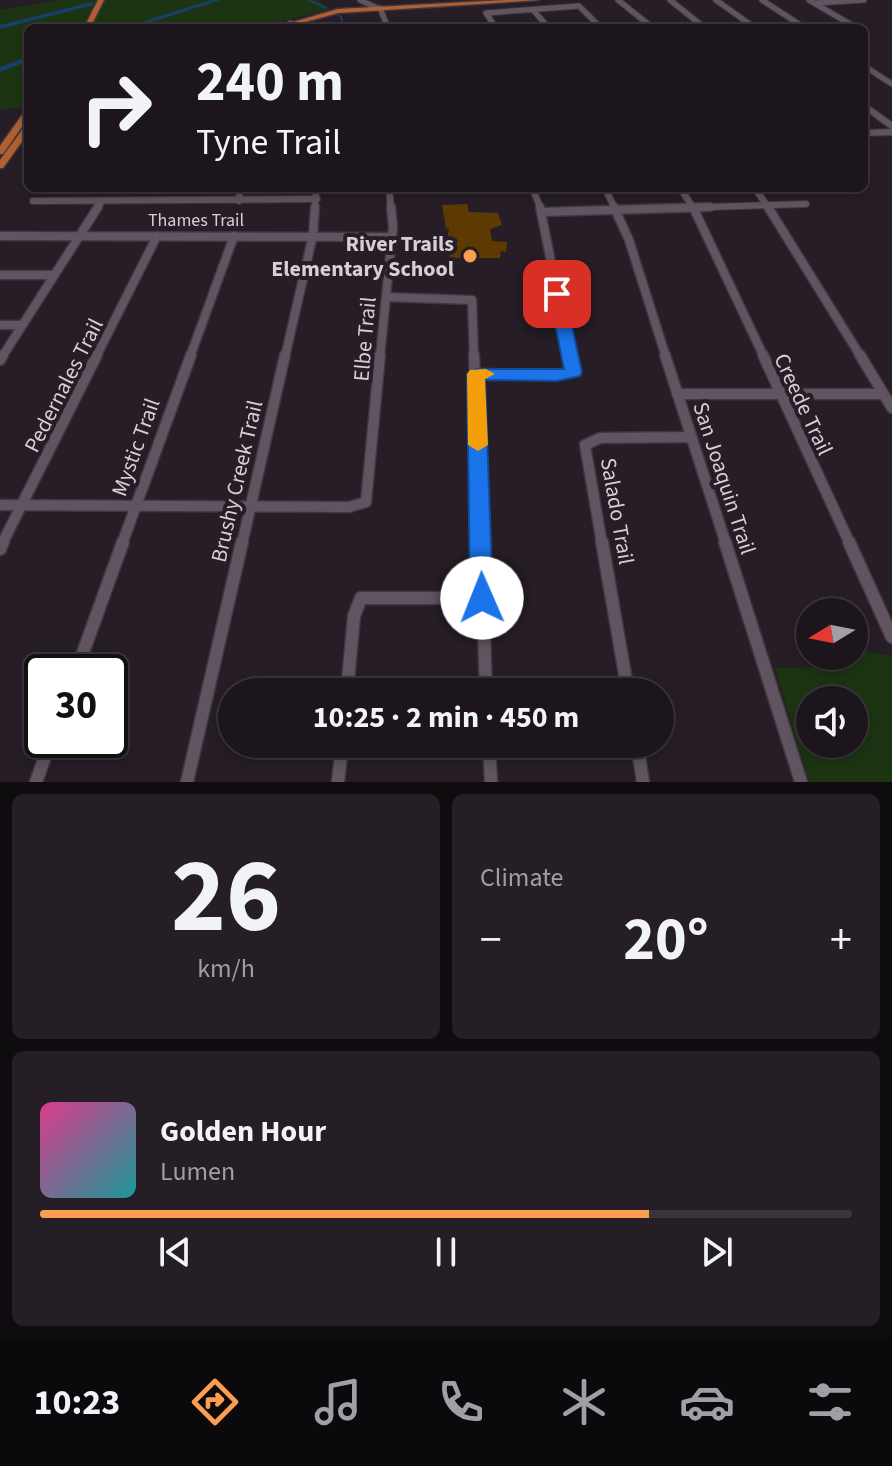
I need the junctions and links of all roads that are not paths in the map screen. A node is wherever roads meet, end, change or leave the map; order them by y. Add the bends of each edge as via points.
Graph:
1 (101, 0) edge
2 (362, 0) edge
3 (536, 0) edge
4 (618, 0) edge
5 (670, 0) edge
6 (716, 0) edge
7 (762, 0) edge
8 (864, 0) edge
9 (466, 2) edge
10 (812, 2) edge
11 (379, 8) junction
12 (533, 10) junction
13 (290, 23) edge
14 (89, 24) edge
15 (386, 24) edge
16 (493, 24) edge
17 (545, 24) edge
18 (597, 24) edge
19 (648, 24) edge
20 (700, 24) edge
21 (749, 24) edge
22 (799, 24) edge
23 (850, 24) edge
24 (868, 69) edge
25 (892, 84) edge
26 (868, 109) edge
27 (24, 119) edge
28 (892, 129) edge
29 (868, 132) edge
30 (24, 133) edge
31 (5, 150) edge
32 (0, 166) edge
33 (240, 192) edge
34 (390, 192) edge
35 (534, 192) edge
36 (607, 192) edge
37 (683, 192) edge
38 (758, 192) edge
39 (316, 194) edge
40 (33, 201) dead end
41 (102, 201) junction
42 (239, 201) junction
43 (806, 204) dead end
44 (769, 205) junction
45 (693, 207) junction
46 (617, 209) junction
47 (542, 212) junction
48 (80, 235) junction
49 (313, 235) junction
50 (0, 236) edge
51 (157, 236) junction
52 (234, 236) junction
53 (392, 237) junction
54 (2, 275) dead end
55 (53, 275) junction
56 (386, 297) junction
57 (0, 325) edge
58 (22, 325) junction
59 (0, 360) edge
60 (476, 374) junction
61 (677, 394) junction
62 (780, 394) junction
63 (883, 394) junction
64 (892, 408) edge
65 (691, 437) junction
66 (0, 505) edge
67 (22, 505) junction
68 (137, 506) junction
69 (251, 507) junction
70 (0, 549) edge
71 (482, 598) junction
72 (892, 637) edge
73 (83, 654) edge
74 (348, 678) edge
75 (485, 678) edge
76 (626, 678) edge
77 (45, 758) edge
78 (341, 758) edge
79 (490, 758) edge
80 (639, 758) edge
81 (36, 782) edge
82 (187, 782) edge
83 (338, 782) edge
84 (491, 782) edge
85 (643, 782) edge
86 (801, 782) edge

1 - 14 main road
2 - 11 street
3 - 9 main road
4 - 19 street
5 - 20 street
6 - 21 street
7 - 22 street
8 - 10 street
9 - 11 main road
10 - 23 street
11 - 13 main road
11 - 15 street
12 - 16 street via 486,13
12 - 17 street
12 - 18 street via 581,8
24 - 25 street
26 - 28 street
27 - 31 main road
28 - 29 street
30 - 31 main road
31 - 32 main road
33 - 42 street
34 - 53 street, Elbe Trail
35 - 47 street
36 - 46 street, San Joaquin Trail
37 - 45 street, Creede Trail
38 - 44 street
39 - 42 street
39 - 49 street, Brushy Creek Trail
40 - 41 street
41 - 42 street
41 - 48 street
43 - 44 street
44 - 45 street
44 - 63 street
45 - 46 street
45 - 62 street, Creede Trail
46 - 47 street
46 - 61 street, San Joaquin Trail
47 - 60 street via 573,372
48 - 50 street, Thames Trail
48 - 51 street, Thames Trail
48 - 55 street
49 - 52 street, Thames Trail
49 - 53 street, Thames Trail
49 - 69 street, Brushy Creek Trail
51 - 52 street, Thames Trail
51 - 67 street, Pedernales Trail
52 - 68 street, Mystic Trail
53 - 56 street, Elbe Trail
54 - 55 street
55 - 58 street
56 - 60 street via 472,300
56 - 69 street, Elbe Trail via 366,502 349,507
57 - 58 street
58 - 59 street
60 - 71 street
61 - 62 street
61 - 65 street, San Joaquin Trail
62 - 63 street
62 - 72 street, Creede Trail
63 - 64 street
65 - 76 street, Salado Trail via 600,438 585,445
65 - 86 street, San Joaquin Trail
66 - 67 street
67 - 68 street
67 - 70 street, Pedernales Trail
68 - 69 street
68 - 73 street, Mystic Trail
69 - 82 street, Brushy Creek Trail
71 - 74 street via 361,598 354,616
71 - 75 street
77 - 81 street
78 - 83 street
79 - 84 street
80 - 85 street

